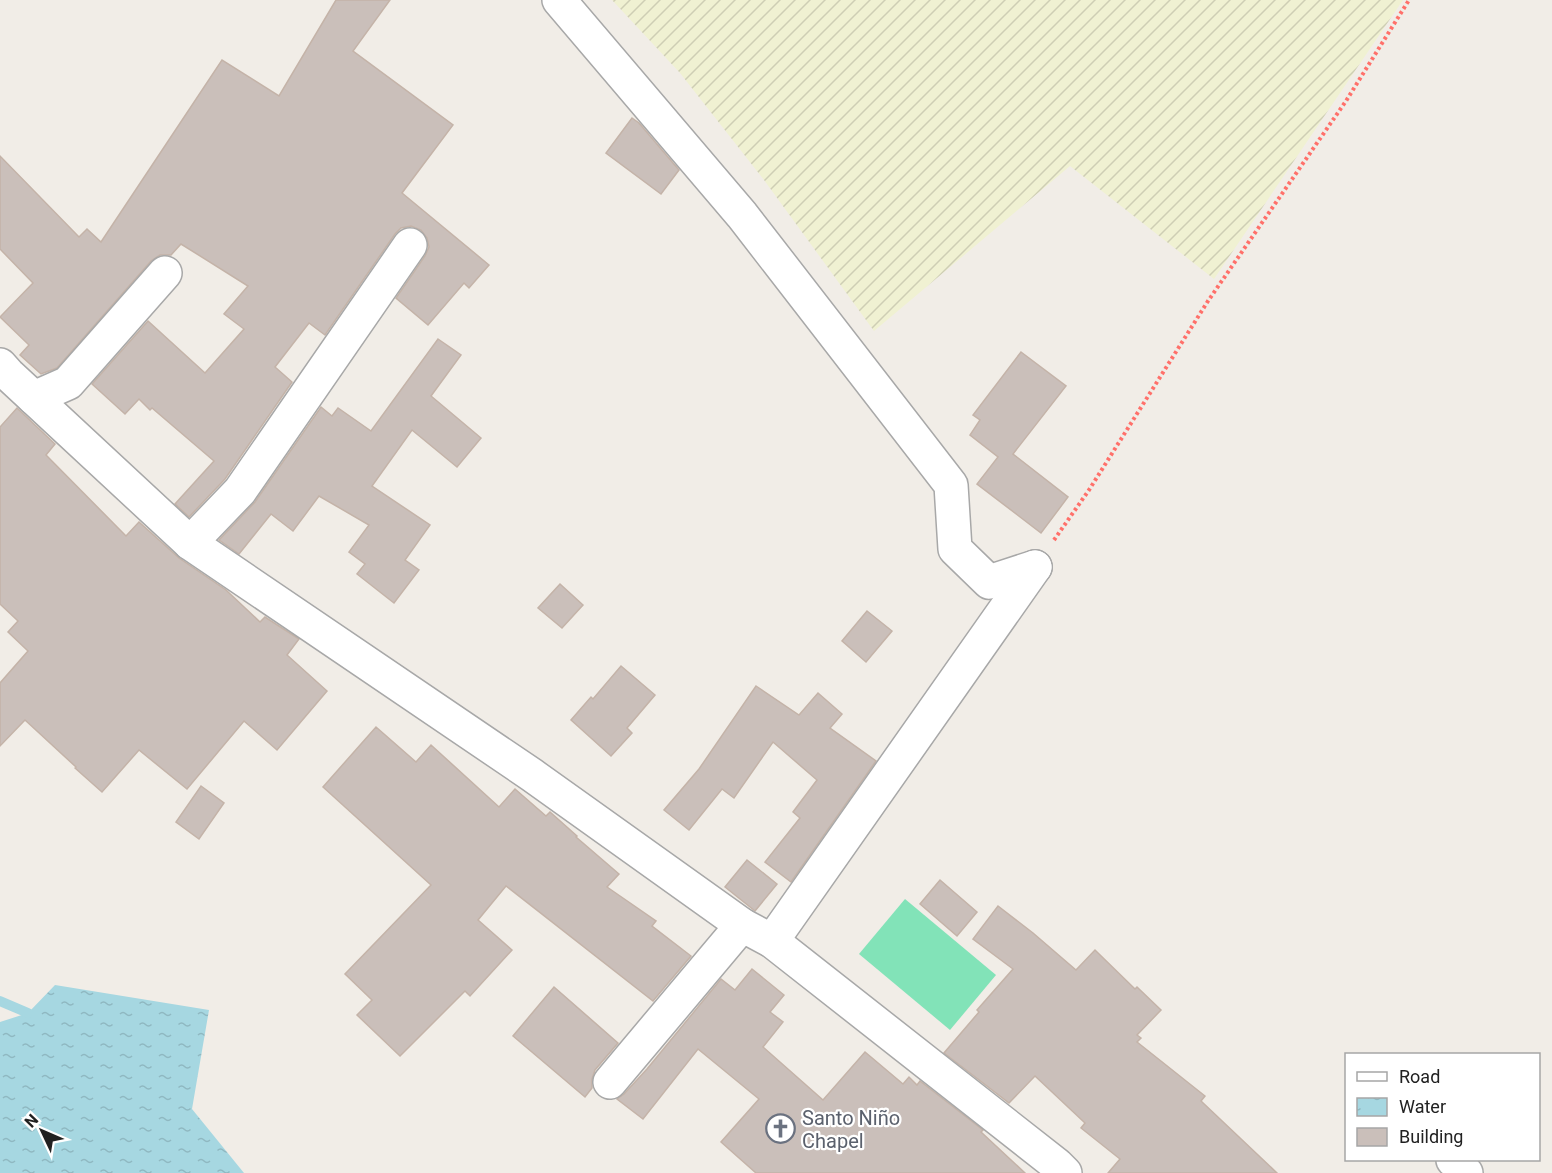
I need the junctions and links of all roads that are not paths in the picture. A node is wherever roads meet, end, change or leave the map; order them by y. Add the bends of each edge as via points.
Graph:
1 (559, 0) edge
2 (410, 245) dead end
3 (165, 273) dead end
4 (3, 374) edge
5 (34, 398) junction
6 (190, 543) junction
7 (742, 925) junction
8 (772, 941) junction
9 (610, 1082) dead end
10 (1454, 1161) edge
11 (1065, 1173) edge
12 (1467, 1173) edge

1 - 8 street via 742,215 951,485 955,549 989,582 1035,567
2 - 6 street via 240,491
3 - 5 street via 68,383
4 - 5 street
5 - 6 street
6 - 7 street via 532,775
7 - 8 street
7 - 9 street
8 - 11 street
10 - 12 street

